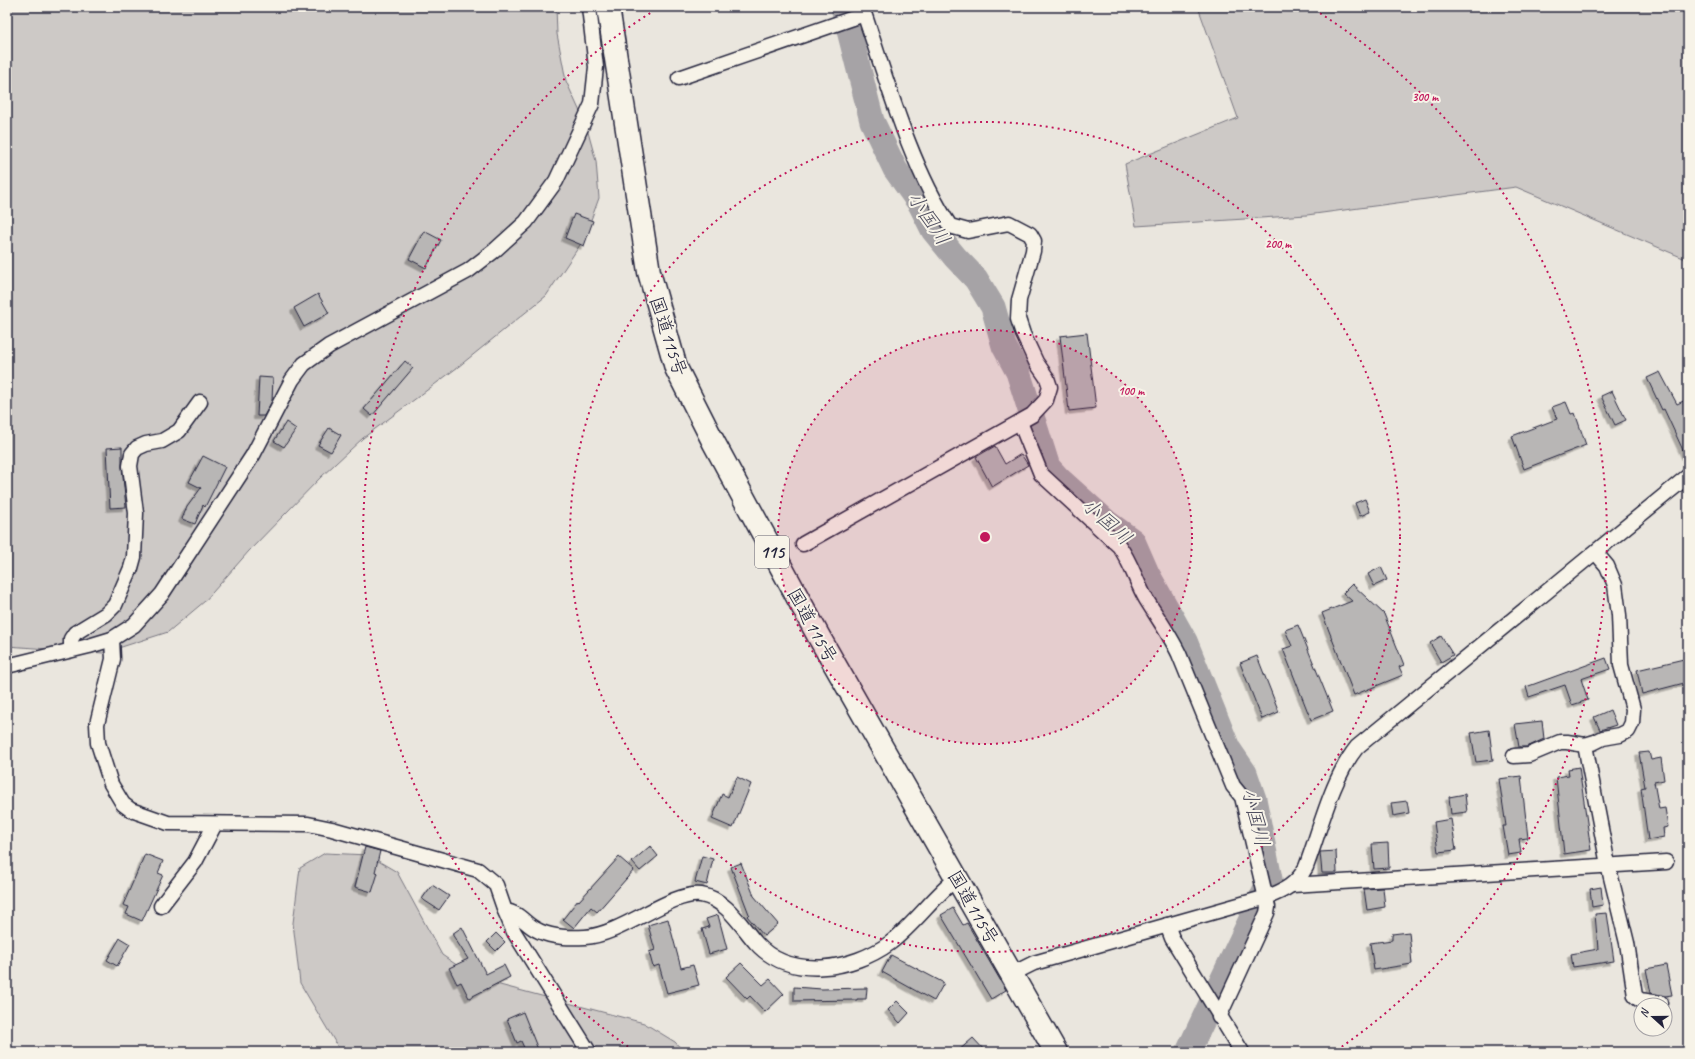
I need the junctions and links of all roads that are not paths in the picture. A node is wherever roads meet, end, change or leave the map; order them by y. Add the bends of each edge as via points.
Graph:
1 (589, 7) edge
2 (608, 7) edge
3 (679, 78) dead end
4 (200, 402) dead end
5 (1020, 422) junction
6 (1688, 476) edge
7 (803, 544) dead end
8 (1596, 553) junction
9 (112, 638) junction
10 (71, 650) junction
11 (7, 666) edge
12 (1585, 745) junction
13 (1514, 756) dead end
14 (215, 824) junction
15 (1666, 862) dead end
16 (1608, 865) junction
17 (957, 878) junction
18 (1292, 885) junction
19 (1266, 897) junction
20 (161, 906) dead end
21 (505, 911) junction
22 (1167, 925) junction
23 (1012, 974) junction
24 (1636, 997) edge
25 (1219, 1017) junction
26 (589, 1052) edge
27 (1056, 1052) edge
28 (1242, 1052) edge

1 - 9 street via 596,67 592,104 556,181 535,211 516,233 468,271 329,346 304,364 292,380 253,455 162,594 134,625
2 - 17 highway, 国道115号 / 115 via 649,272 676,368 812,624
3 - 5 street via 858,14 865,16 894,103 917,160 950,226 968,231 1009,223 1030,234 1034,241 1019,300 1018,319 1036,362 1050,387 1049,394 1041,406
4 - 10 street via 179,431 162,441 137,448 132,454 130,466 136,501 136,525 134,557 129,575 112,609 75,633 71,639
5 - 7 street
5 - 19 street via 1041,474 1120,546 1145,597 1169,634 1233,786 1242,797
6 - 8 street
8 - 12 street via 1607,566 1615,586 1621,665 1633,718 1628,731
8 - 18 street via 1357,747 1338,778 1303,874
9 - 10 street
9 - 14 street via 113,659 96,724 103,762 111,784 123,804 146,816 168,823
10 - 11 street
12 - 13 street via 1560,742 1530,756
12 - 16 street
14 - 20 street via 195,862
14 - 21 street via 308,824 478,870 496,885
15 - 16 street
16 - 18 street
16 - 24 street
17 - 21 street via 890,943 861,960 822,968 801,967 769,954 724,906 715,899 699,895 681,898 622,927 586,937 558,936 543,932 513,912
17 - 23 highway, 国道115号 / 115
18 - 19 street
19 - 22 street
19 - 25 street via 1267,913
21 - 26 street via 525,952
22 - 23 street via 1034,963
22 - 25 street via 1172,938
23 - 27 highway, 国道115号 / 115
25 - 28 street

